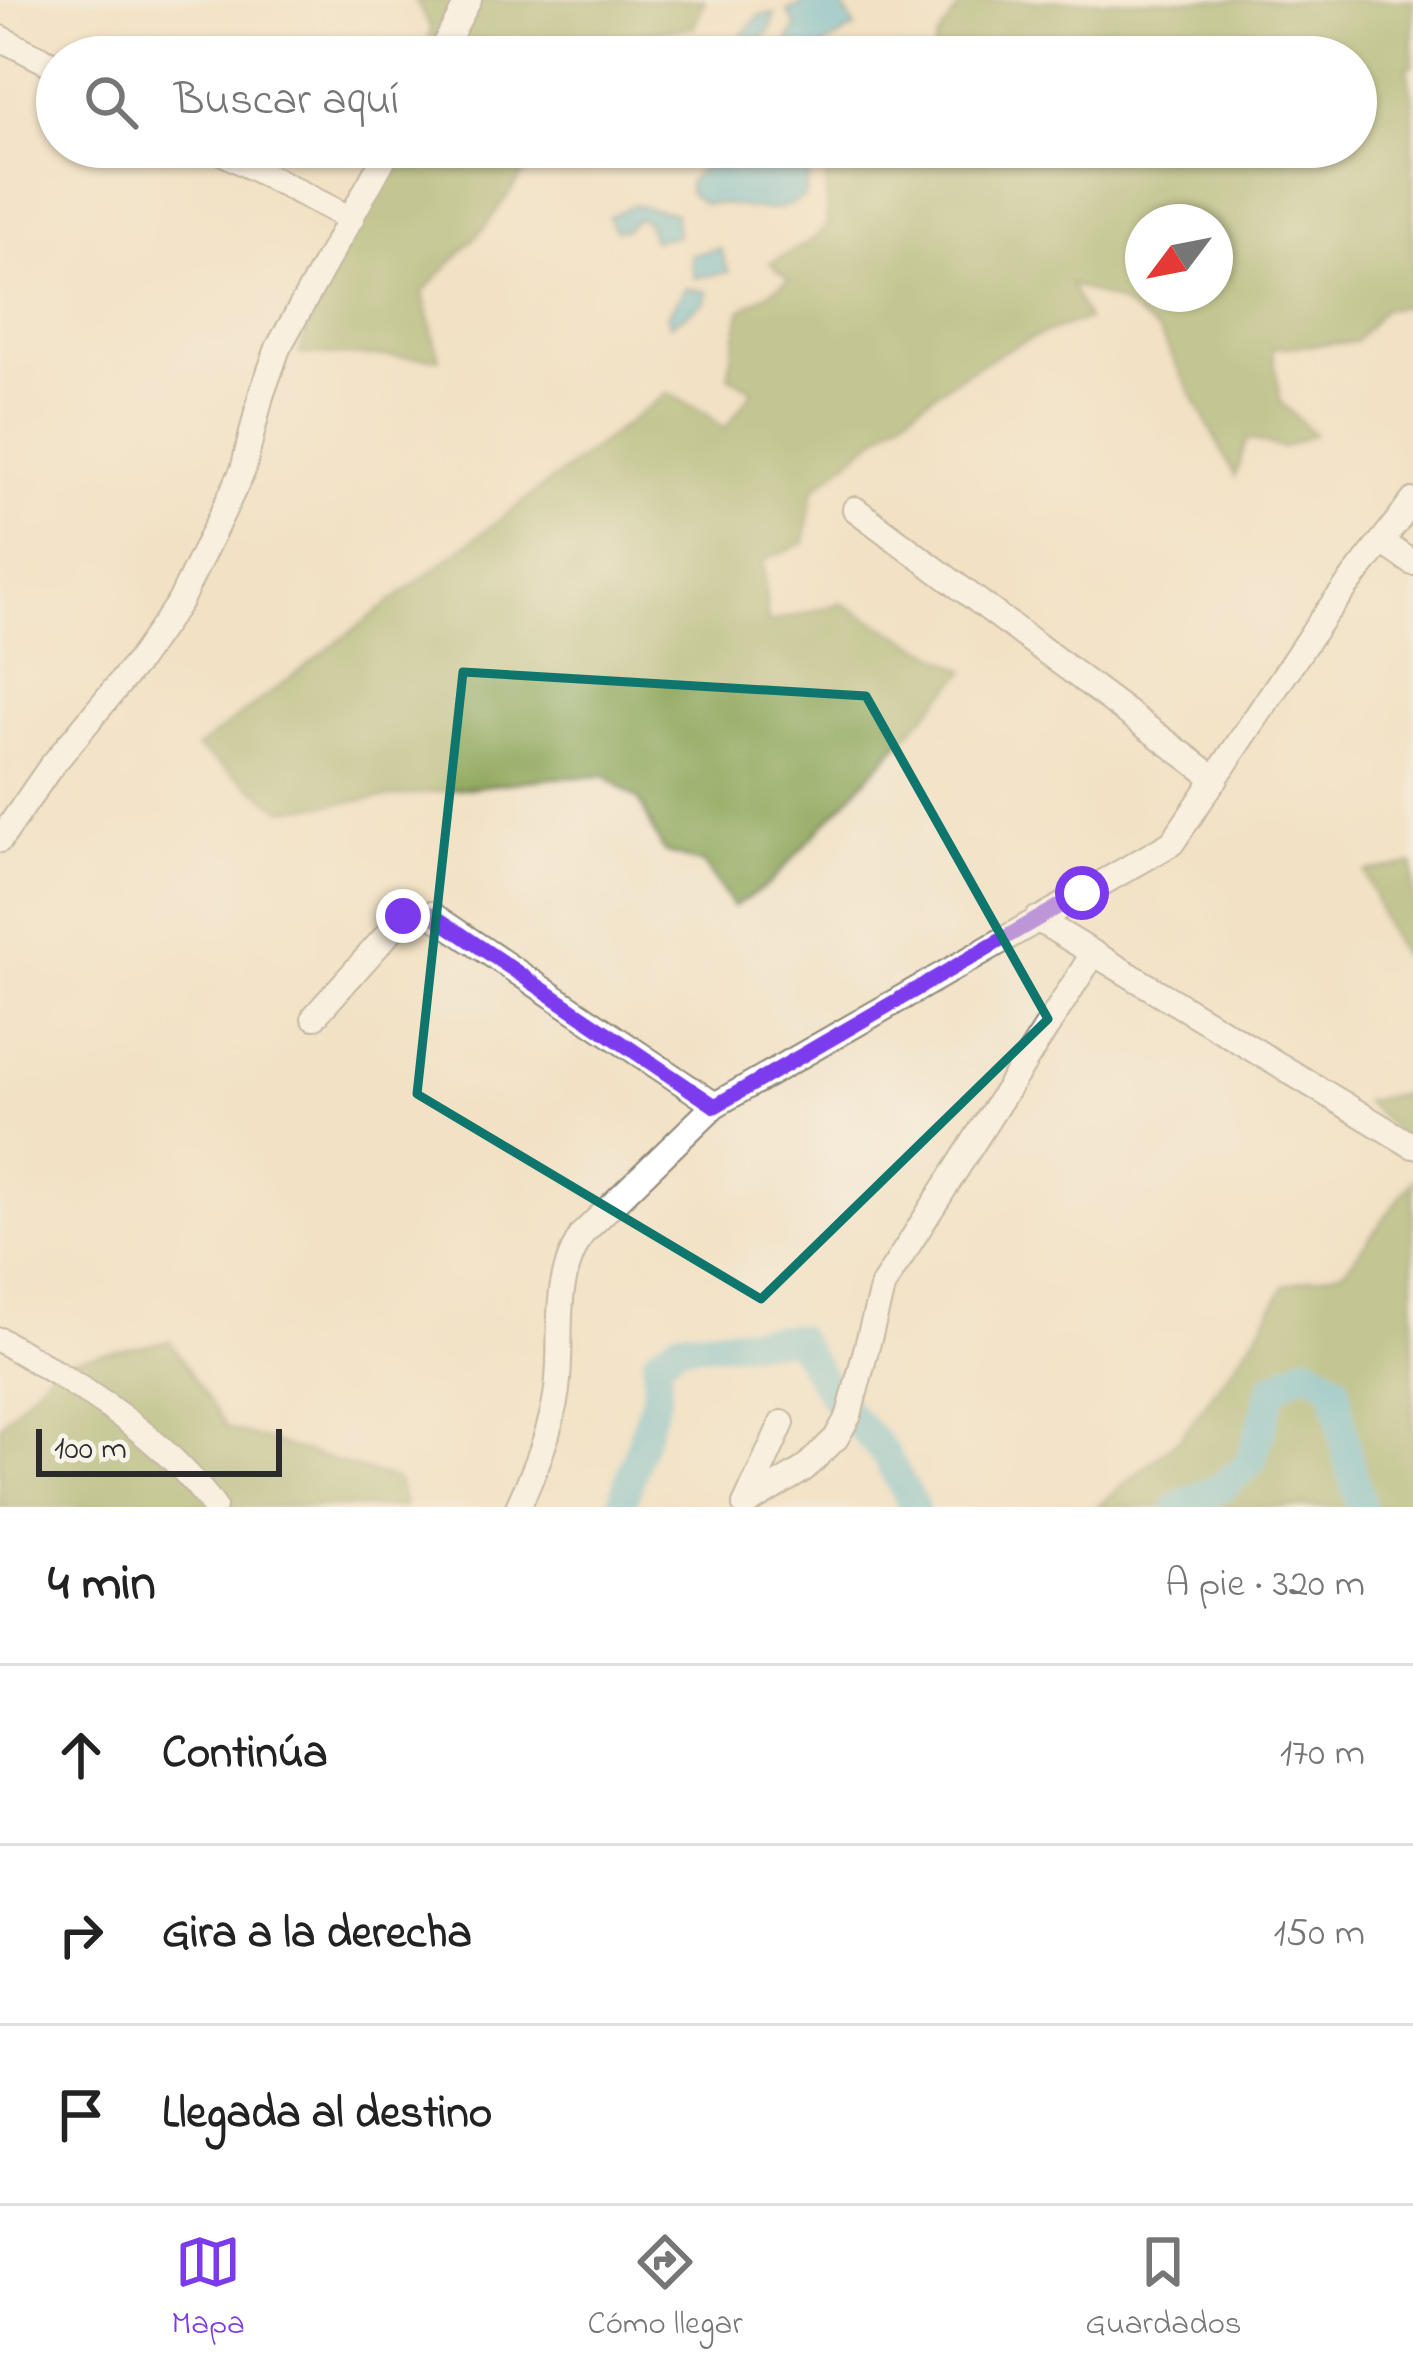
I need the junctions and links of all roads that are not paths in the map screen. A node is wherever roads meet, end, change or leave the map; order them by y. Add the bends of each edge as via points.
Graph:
1 (469, 0) edge
2 (449, 36) edge
3 (0, 38) edge
4 (36, 56) edge
5 (253, 168) edge
6 (379, 168) edge
7 (351, 219) junction
8 (1413, 501) edge
9 (855, 509) dead end
10 (1382, 542) junction
11 (1413, 563) edge
12 (1216, 779) junction
13 (0, 840) edge
14 (1037, 919) junction
15 (1093, 954) junction
16 (314, 1017) dead end
17 (715, 1106) junction
18 (1413, 1146) edge
19 (0, 1340) edge
20 (782, 1423) dead end
21 (744, 1506) edge
22 (214, 1507) edge
23 (518, 1507) edge

1 - 2 street
3 - 4 street
5 - 7 street
6 - 7 street
7 - 13 street via 278,348 243,470 180,601
8 - 10 street
9 - 12 street
10 - 11 street
10 - 12 street
12 - 14 street via 1172,842
14 - 15 street
14 - 17 street
15 - 18 street
15 - 21 street via 883,1285 836,1438
16 - 17 street via 403,916 431,914
17 - 23 street via 569,1255 560,1286 556,1396
19 - 22 street via 150,1435
20 - 21 street

